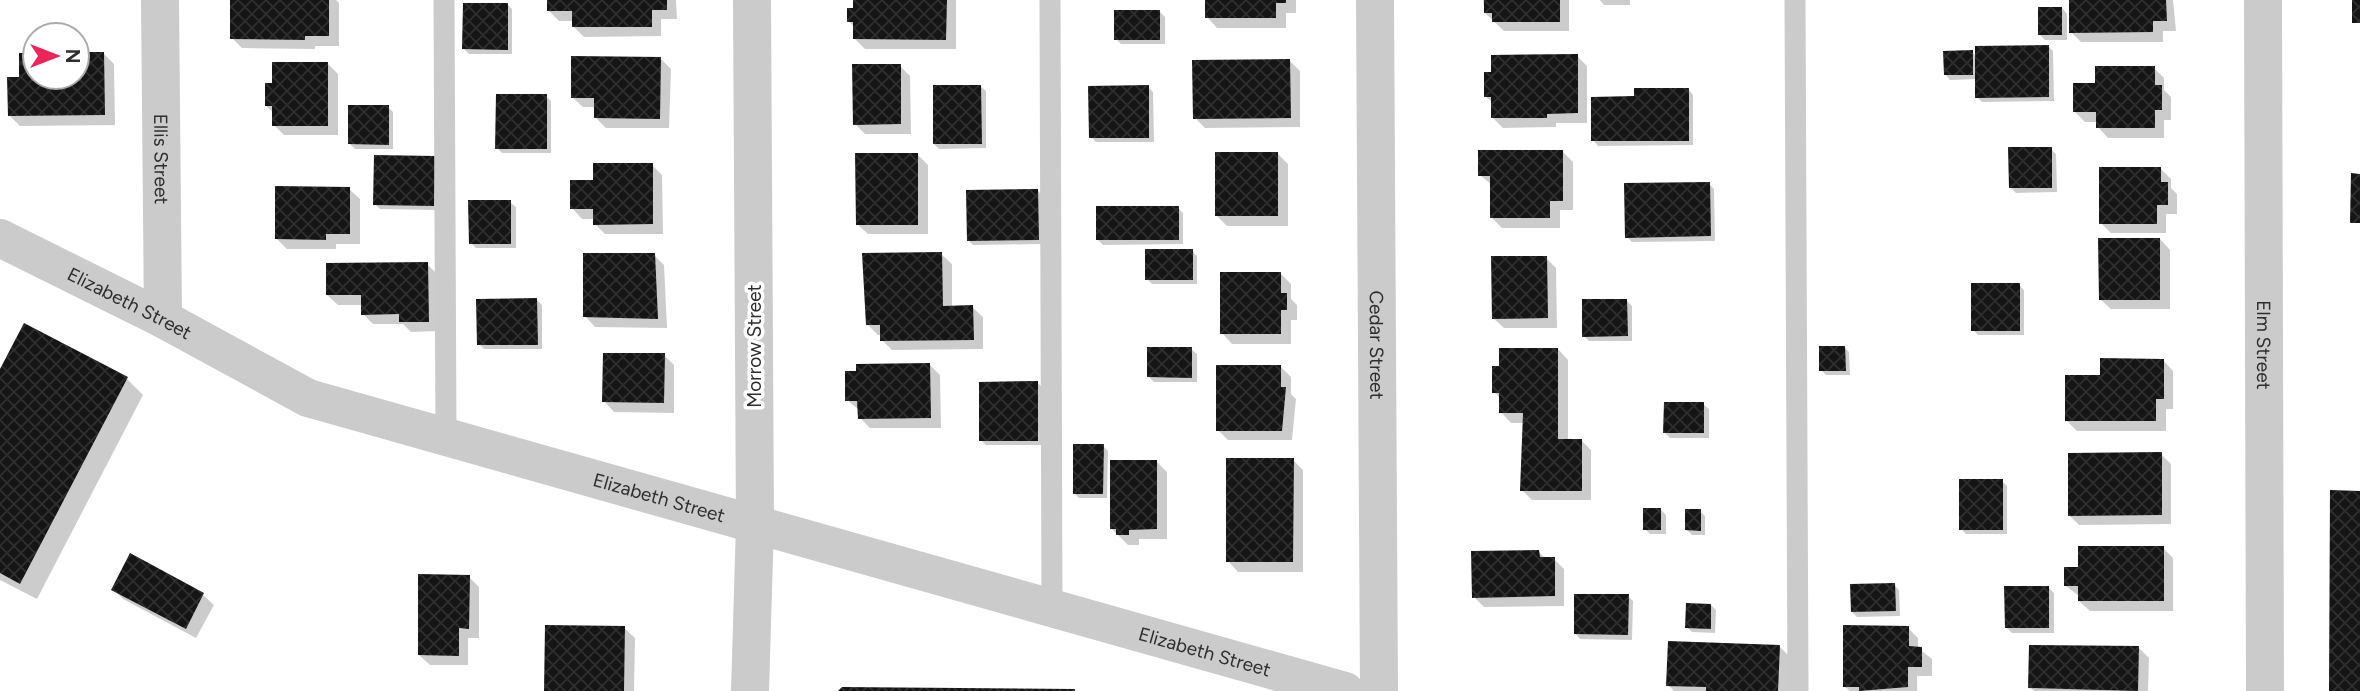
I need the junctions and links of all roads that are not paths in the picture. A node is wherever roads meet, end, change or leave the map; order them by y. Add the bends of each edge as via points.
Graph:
1 (160, 0) edge
2 (444, 0) edge
3 (752, 0) edge
4 (1050, 0) edge
5 (1375, 0) edge
6 (1795, 0) edge
7 (2263, 0) edge
8 (0, 238) edge
9 (163, 319) junction
10 (446, 437) junction
11 (755, 524) junction
12 (1052, 608) junction
13 (750, 691) edge
14 (1345, 691) edge
15 (1379, 691) edge
16 (1798, 691) edge
17 (2265, 691) edge

1 - 9 street, Ellis Street
2 - 10 lane
3 - 11 street, Morrow Street
4 - 12 lane
5 - 15 street, Cedar Street
6 - 16 lane
7 - 17 street, Elm Street
8 - 9 street, Elizabeth Street
9 - 10 street, Elizabeth Street via 308,398
10 - 11 street, Elizabeth Street
11 - 12 street, Elizabeth Street
11 - 13 street, Morrow Street
12 - 14 street, Elizabeth Street

